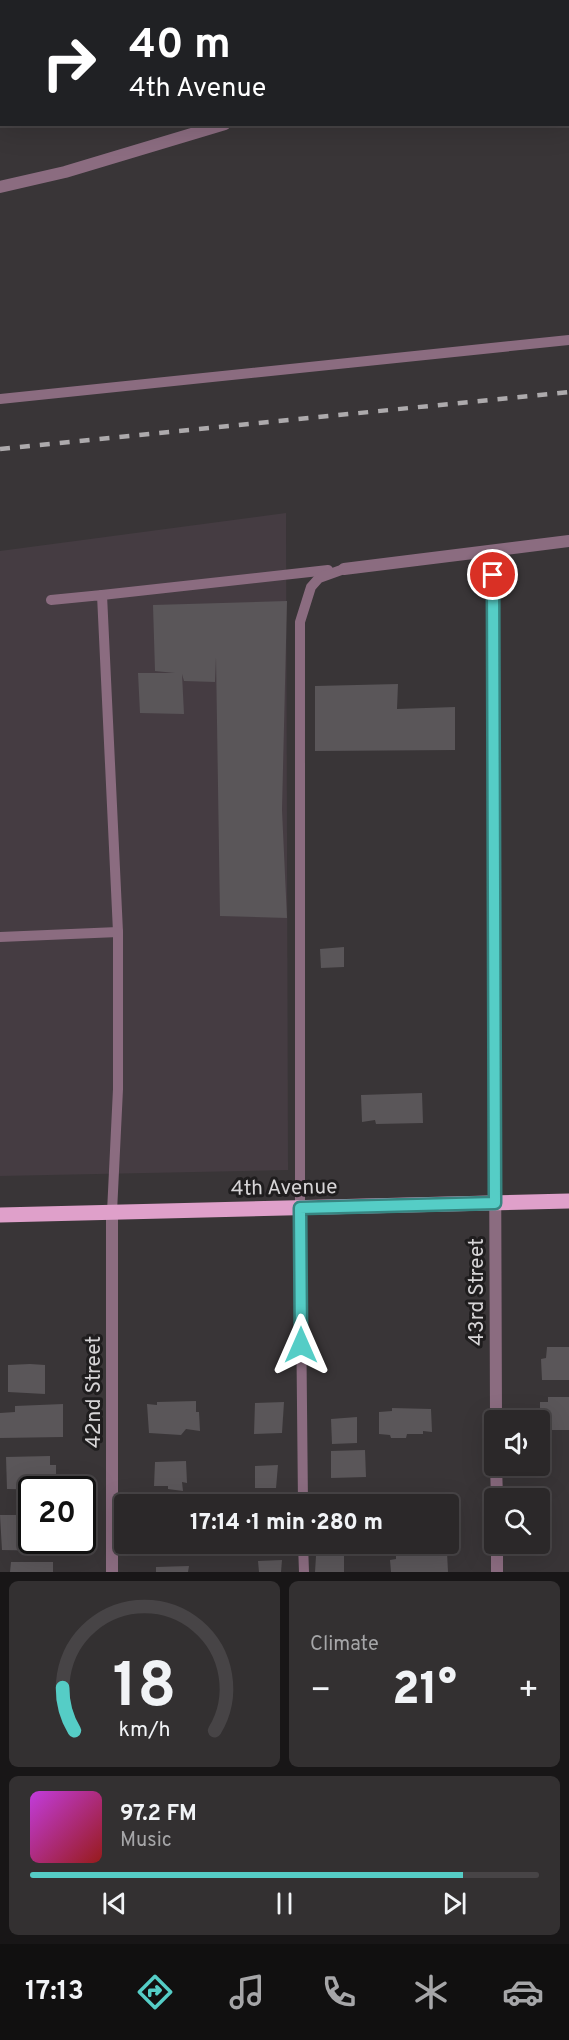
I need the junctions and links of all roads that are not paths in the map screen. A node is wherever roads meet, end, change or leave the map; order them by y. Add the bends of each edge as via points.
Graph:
1 (218, 126) edge
2 (0, 188) edge
3 (569, 340) edge
4 (0, 399) edge
5 (569, 541) edge
6 (493, 552) junction
7 (344, 568) junction
8 (102, 596) junction
9 (51, 600) dead end
10 (118, 932) junction
11 (0, 937) edge
12 (569, 1201) edge
13 (495, 1203) junction
14 (300, 1208) junction
15 (112, 1212) junction
16 (0, 1215) edge
17 (496, 1410) edge
18 (303, 1494) edge
19 (303, 1554) edge
20 (497, 1554) edge
21 (112, 1572) edge
22 (304, 1572) edge
23 (497, 1572) edge

1 - 2 street
3 - 4 lane
5 - 6 street
6 - 7 street
6 - 13 street, 43rd Street
7 - 8 lane
7 - 14 lane via 319,578 300,622
8 - 9 lane
8 - 10 lane
10 - 11 lane
10 - 15 lane via 118,1089
12 - 13 main road, 4th Avenue
13 - 14 main road, 4th Avenue
13 - 17 street, 43rd Street
14 - 15 main road, 4th Avenue
14 - 18 lane
15 - 16 main road, 4th Avenue
15 - 21 street, 42nd Street
19 - 22 lane
20 - 23 street

